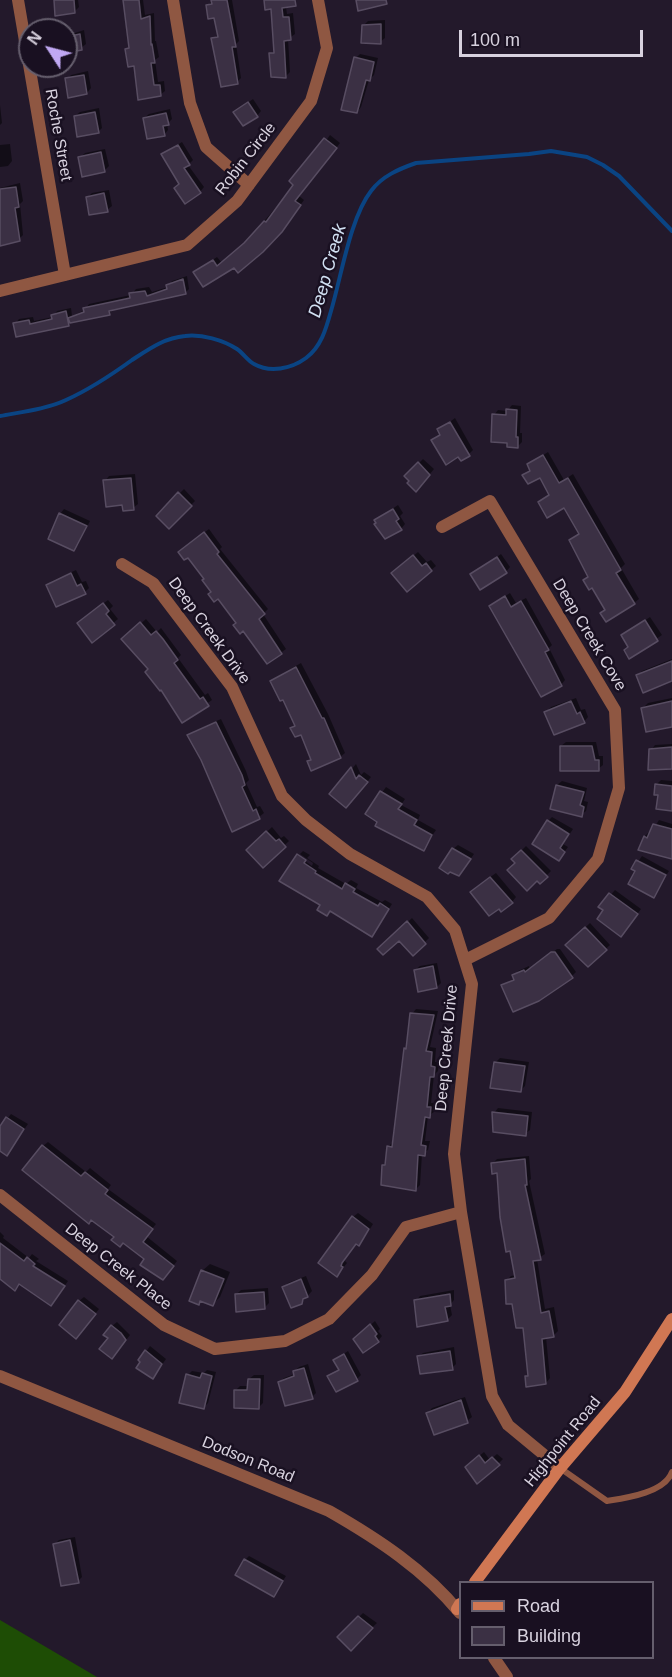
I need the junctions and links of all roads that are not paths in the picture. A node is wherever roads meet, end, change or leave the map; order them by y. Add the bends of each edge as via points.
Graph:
1 (18, 0) edge
2 (173, 0) edge
3 (318, 0) edge
4 (249, 185) junction
5 (65, 275) junction
6 (0, 291) edge
7 (442, 527) dead end
8 (122, 564) dead end
9 (465, 960) junction
10 (0, 1195) edge
11 (461, 1212) junction
12 (672, 1319) edge
13 (0, 1376) edge
14 (560, 1468) junction
15 (672, 1472) edge
16 (476, 1581) edge
17 (459, 1609) edge
18 (495, 1659) edge
19 (507, 1677) edge

1 - 5 street, Roche Street
2 - 4 street via 190,103 206,147
3 - 4 street, Robin Circle via 327,48 311,101
4 - 5 street, Robin Circle via 237,201 187,245
5 - 6 street, Robin Circle
7 - 9 street, Deep Creek Cove via 490,501 615,710 619,788 598,859 549,918
8 - 9 street, Deep Creek Drive via 153,583 232,687 282,796 350,854 427,897 455,930
9 - 11 street, Deep Creek Drive via 472,984 454,1154
10 - 11 street, Deep Creek Place via 164,1325 215,1349 285,1341 329,1319 372,1275 406,1227
11 - 14 street, Deep Creek Drive via 492,1396 508,1425
12 - 14 street, Highpoint Road via 625,1392
13 - 17 street, Dodson Road via 329,1512 398,1554
14 - 15 lane via 607,1501 644,1495 670,1478
14 - 16 street, Highpoint Road
18 - 19 street

